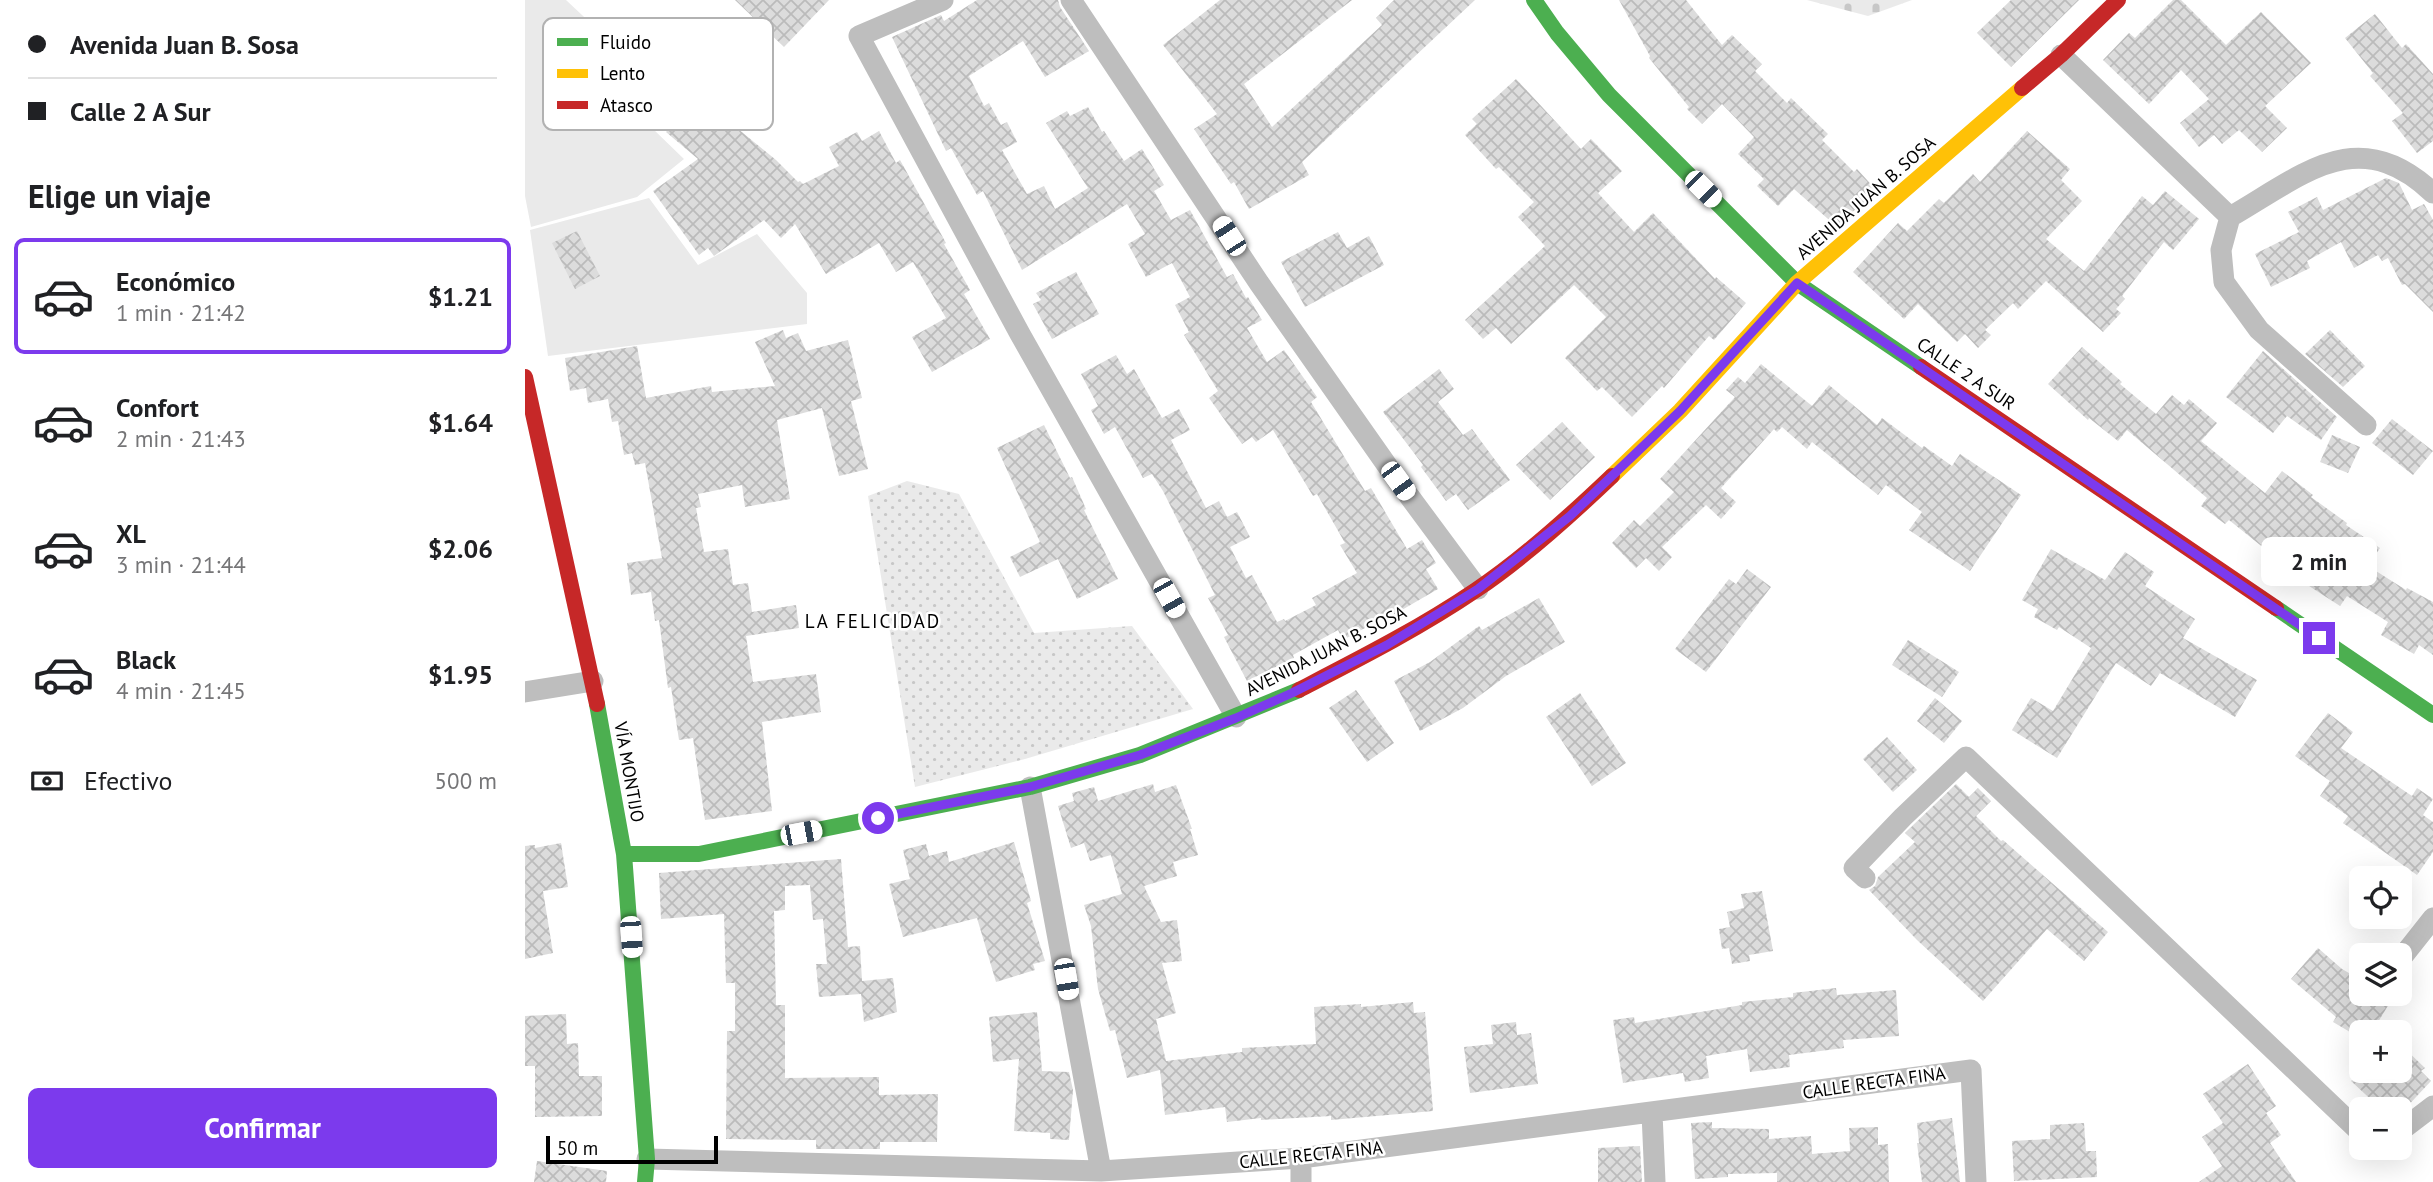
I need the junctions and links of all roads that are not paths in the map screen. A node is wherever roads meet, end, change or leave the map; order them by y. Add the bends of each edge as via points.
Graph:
1 (943, 0) edge
2 (1071, 0) edge
3 (1534, 0) edge
4 (2117, 0) edge
5 (2061, 55) junction
6 (2433, 193) edge
7 (2230, 217) junction
8 (1797, 283) junction
9 (525, 377) edge
10 (2366, 425) dead end
11 (1478, 589) junction
12 (593, 681) junction
13 (525, 692) edge
14 (2433, 715) edge
15 (1236, 718) junction
16 (1030, 787) junction
17 (624, 854) junction
18 (1865, 878) dead end
19 (2433, 918) edge
20 (2412, 945) edge
21 (2433, 1107) edge
22 (1652, 1112) junction
23 (2349, 1122) edge
24 (2412, 1122) edge
25 (1301, 1158) junction
26 (647, 1159) junction
27 (1101, 1171) junction
28 (1040, 1176) edge
29 (645, 1182) edge
30 (1301, 1182) edge
31 (1655, 1182) edge
32 (1976, 1182) edge

1 - 15 street via 859,36
2 - 11 street via 1259,283
3 - 8 main road, CALLE 2 A SUR via 1609,95
4 - 5 main road, AVENIDA JUAN B. SOSA
5 - 7 street
5 - 8 main road, AVENIDA JUAN B. SOSA
6 - 7 street via 2416,177 2386,161 2359,156 2323,163
7 - 10 street via 2221,250 2224,282 2259,330
8 - 11 main road, AVENIDA JUAN B. SOSA via 1680,411 1570,516
8 - 14 main road, CALLE 2 A SUR
9 - 12 main road, VÍA MONTIJO
11 - 15 main road, AVENIDA JUAN B. SOSA via 1387,645
12 - 13 street
12 - 17 main road, VÍA MONTIJO
15 - 16 main road, AVENIDA JUAN B. SOSA via 1140,755
16 - 17 main road, AVENIDA JUAN B. SOSA via 699,854
16 - 27 street
17 - 26 main road, VÍA MONTIJO
18 - 23 street via 1854,868 1966,757
19 - 20 street
21 - 24 street
22 - 25 street, CALLE RECTA FINA
22 - 31 street
22 - 32 street, CALLE RECTA FINA via 1971,1070
25 - 27 street, CALLE RECTA FINA
25 - 30 street
26 - 28 street, CALLE RECTA FINA
26 - 29 main road, VÍA MONTIJO
27 - 28 street, CALLE RECTA FINA

